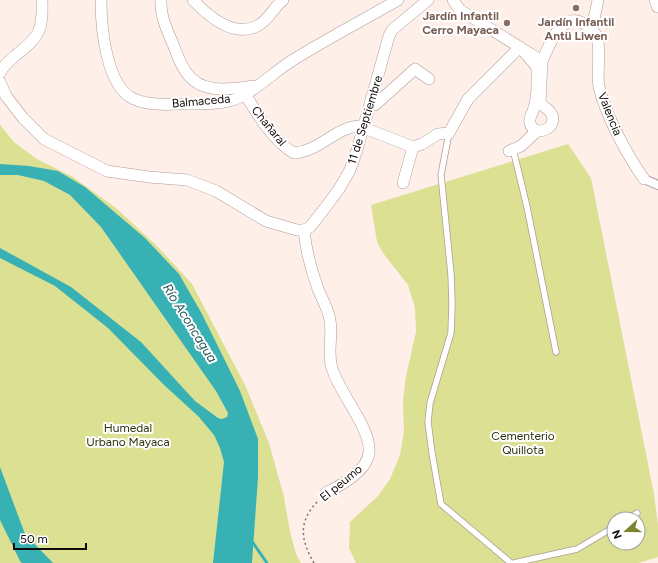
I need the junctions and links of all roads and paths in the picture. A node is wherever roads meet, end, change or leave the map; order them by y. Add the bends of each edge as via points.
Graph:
1 (42, 0) edge
2 (101, 0) edge
3 (161, 0) edge
4 (193, 0) edge
5 (282, 0) edge
6 (398, 0) edge
7 (428, 0) edge
8 (453, 0) edge
9 (598, 0) edge
10 (656, 0) edge
11 (658, 6) edge
12 (592, 29) junction
13 (520, 47) junction
14 (542, 61) junction
15 (1, 70) edge
16 (429, 79) dead end
17 (0, 82) edge
18 (256, 86) junction
19 (245, 94) junction
20 (370, 105) junction
21 (363, 128) junction
22 (537, 131) junction
23 (449, 133) junction
24 (413, 147) junction
25 (511, 149) joint
26 (644, 179) joint
27 (403, 183) dead end
28 (658, 185) edge
29 (304, 230) junction
30 (556, 352) dead end
31 (326, 493) joint
32 (606, 532) edge
33 (314, 563) edge
34 (512, 563) edge

1 - 15 street via 42,18 38,34
2 - 19 street, Balmaceda via 106,51 113,76 132,99 144,103 194,104 230,101
3 - 18 street via 162,17 181,65 190,78 212,88
4 - 5 street via 215,20 234,29 245,30 258,26
6 - 18 street, Balmaceda via 291,61
7 - 20 street, 11 de Septiembre via 388,36
8 - 13 street via 460,10
9 - 12 street, Valencia
10 - 11 street
12 - 14 street via 579,21 566,22 556,31
12 - 26 street, Valencia via 596,36 599,86 606,109 633,164
13 - 14 street
13 - 22 street via 537,67 536,99 530,116 530,122
13 - 23 street via 468,99
14 - 22 street via 540,103 552,114 553,120 549,129
16 - 20 street via 415,69 375,105
17 - 29 street via 6,96 44,139 106,171 187,180 216,191 266,221
18 - 19 street, Balmaceda
19 - 21 street, Chañaral via 279,141 294,152 310,150 350,127
20 - 21 street, 11 de Septiembre
21 - 24 street
21 - 29 street, 11 de Septiembre via 350,170 310,227
22 - 25 street via 521,146
23 - 24 street via 438,134
23 - 34 lane via 441,175 452,304 450,333 430,403 428,422 432,453 441,504
24 - 27 street
25 - 30 lane via 527,207
26 - 28 street, Valencia
29 - 31 street, El peumo via 309,261 330,320 329,356 334,376 370,445 368,459 360,470 341,486
31 - 33 path, El peumo via 313,506 302,534
32 - 34 lane via 577,549

